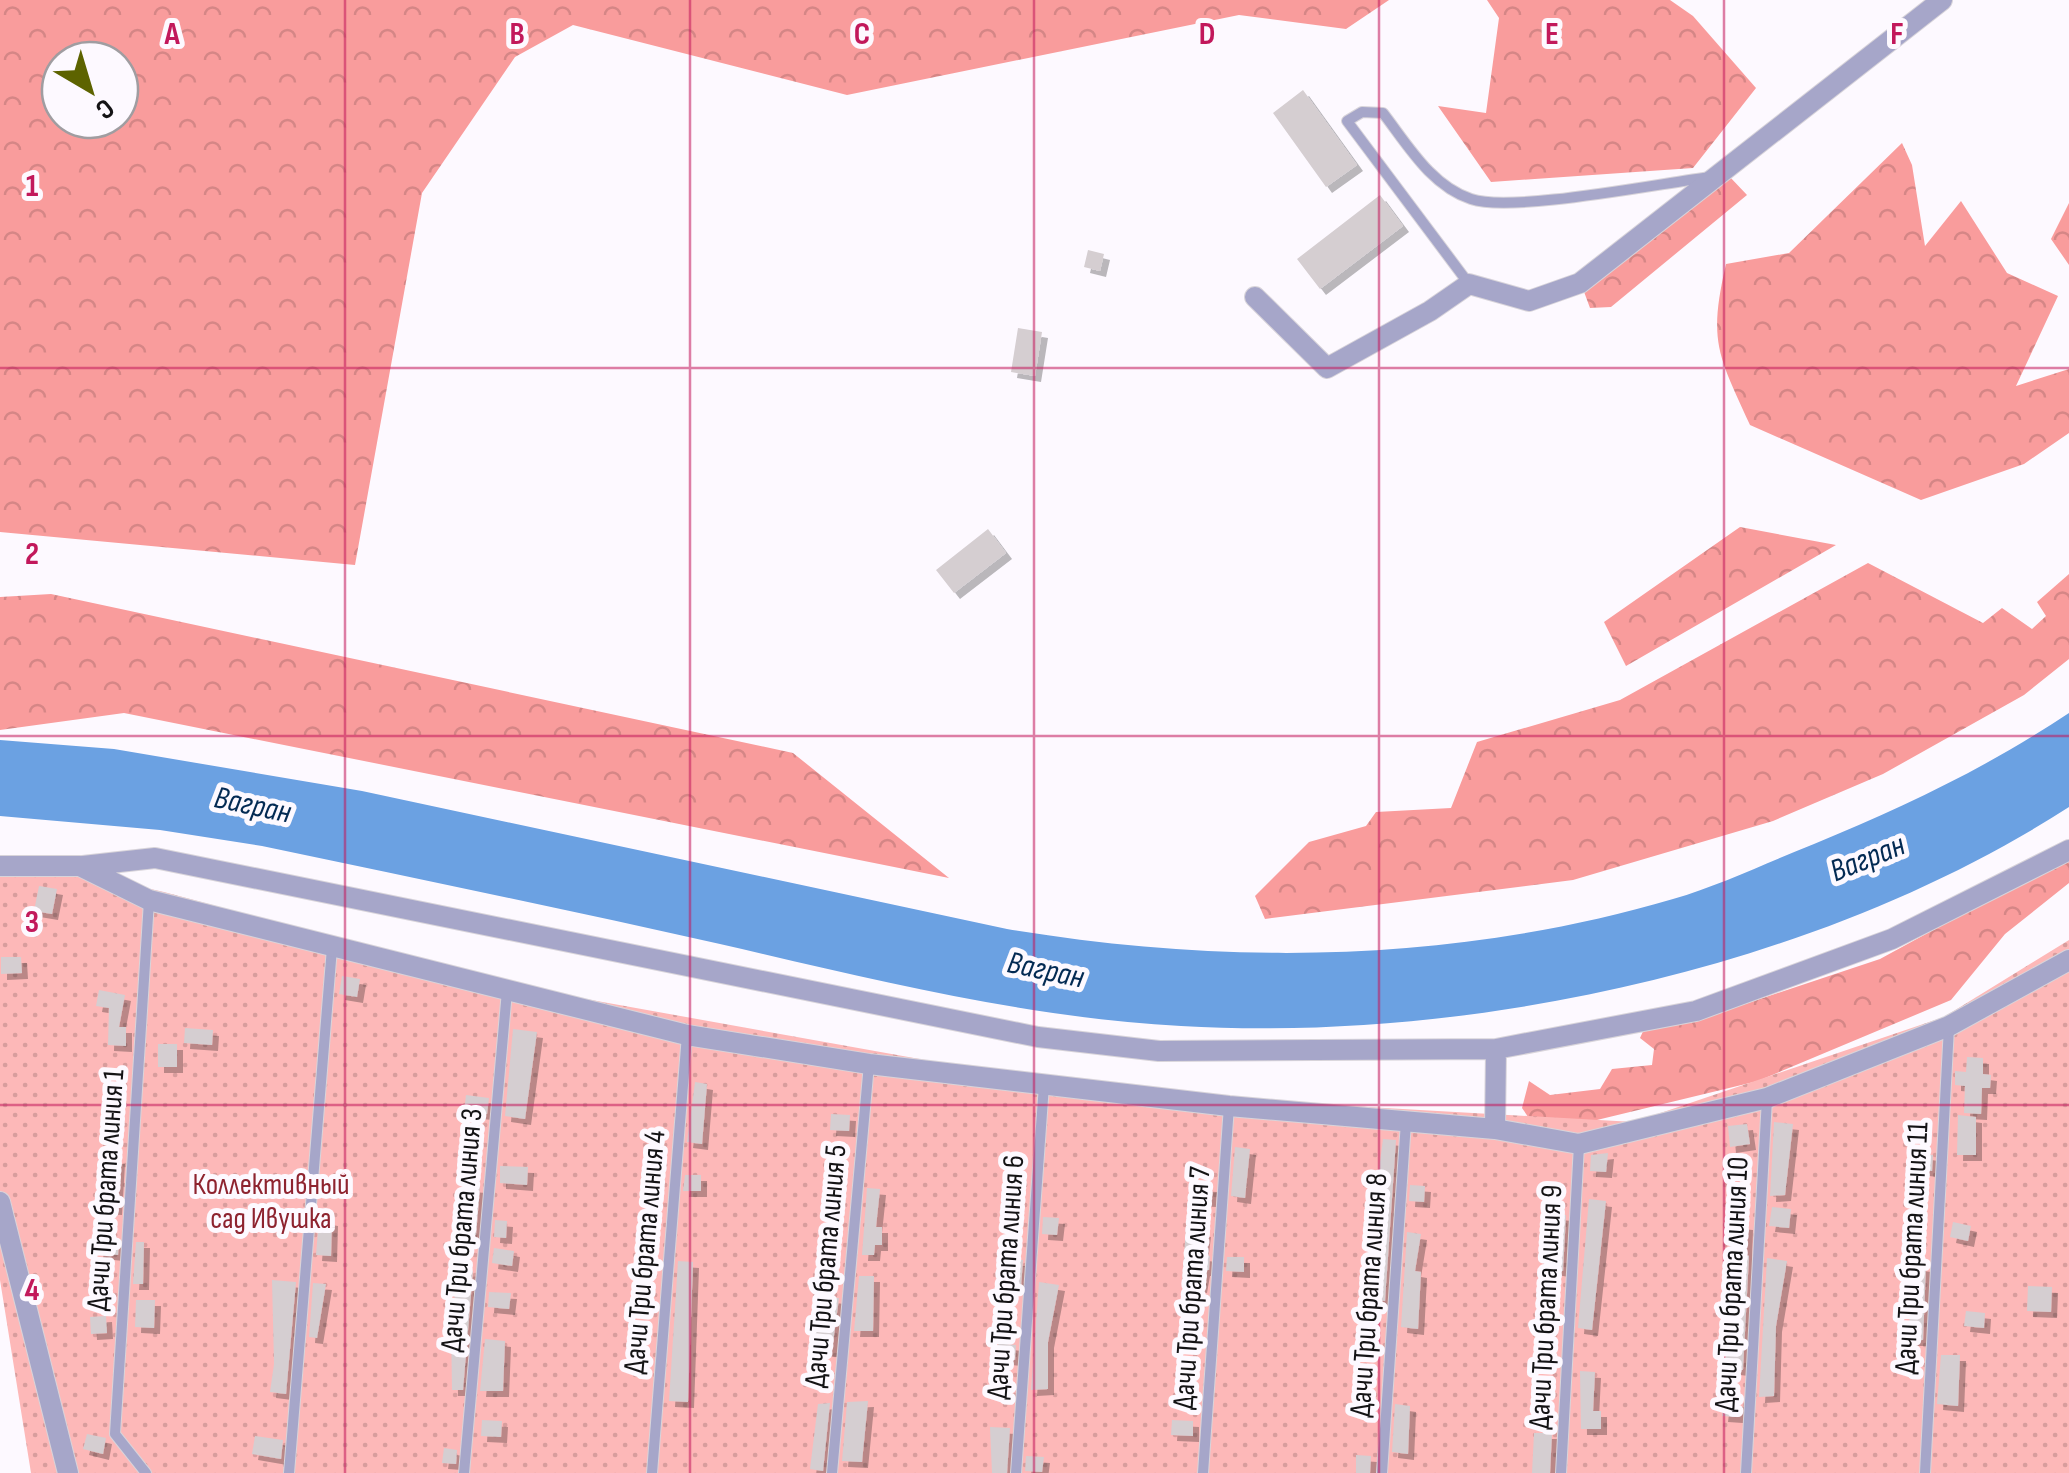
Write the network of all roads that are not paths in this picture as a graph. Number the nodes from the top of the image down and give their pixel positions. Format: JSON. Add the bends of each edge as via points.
{"nodes":[{"id":1,"x":1942,"y":0,"type":"edge"},
{"id":2,"x":1713,"y":176,"type":"junction"},
{"id":3,"x":1469,"y":284,"type":"junction"},
{"id":4,"x":1255,"y":297,"type":"dead end"},
{"id":5,"x":2069,"y":850,"type":"edge"},
{"id":6,"x":0,"y":866,"type":"edge"},
{"id":7,"x":80,"y":866,"type":"junction"},
{"id":8,"x":149,"y":900,"type":"junction"},
{"id":9,"x":332,"y":948,"type":"junction"},
{"id":10,"x":2069,"y":960,"type":"edge"},
{"id":11,"x":506,"y":991,"type":"junction"},
{"id":12,"x":1949,"y":1026,"type":"junction"},
{"id":13,"x":687,"y":1035,"type":"junction"},
{"id":14,"x":1496,"y":1049,"type":"junction"},
{"id":15,"x":869,"y":1064,"type":"junction"},
{"id":16,"x":1044,"y":1085,"type":"junction"},
{"id":17,"x":1767,"y":1098,"type":"junction"},
{"id":18,"x":1228,"y":1106,"type":"junction"},
{"id":19,"x":1406,"y":1121,"type":"junction"},
{"id":20,"x":1495,"y":1129,"type":"junction"},
{"id":21,"x":1579,"y":1144,"type":"junction"},
{"id":22,"x":0,"y":1202,"type":"edge"},
{"id":23,"x":68,"y":1473,"type":"edge"},
{"id":24,"x":146,"y":1473,"type":"edge"},
{"id":25,"x":288,"y":1473,"type":"edge"},
{"id":26,"x":464,"y":1473,"type":"edge"},
{"id":27,"x":652,"y":1473,"type":"edge"},
{"id":28,"x":832,"y":1473,"type":"edge"},
{"id":29,"x":1016,"y":1473,"type":"edge"},
{"id":30,"x":1203,"y":1473,"type":"edge"},
{"id":31,"x":1382,"y":1473,"type":"edge"},
{"id":32,"x":1561,"y":1473,"type":"edge"},
{"id":33,"x":1746,"y":1473,"type":"edge"},
{"id":34,"x":1925,"y":1473,"type":"edge"}],
"edges":[{"from":1,"to":2,"type":"street"},
{"from":2,"to":3,"type":"street","via":[[1580,283],[1528,301]]},
{"from":2,"to":3,"type":"lane","via":[[1528,201],[1471,199],[1430,173],[1383,113],[1362,112],[1346,121]]},
{"from":3,"to":4,"type":"street","via":[[1326,368]]},
{"from":5,"to":14,"type":"street","via":[[1892,940],[1696,1010]]},
{"from":6,"to":7,"type":"street"},
{"from":7,"to":8,"type":"street"},
{"from":7,"to":14,"type":"street","via":[[155,858],[1038,1037],[1160,1051]]},
{"from":8,"to":9,"type":"street"},
{"from":8,"to":24,"type":"lane","name":"Дачи Три брата линия 1","via":[[115,1434]]},
{"from":9,"to":11,"type":"street"},
{"from":9,"to":25,"type":"lane"},
{"from":10,"to":12,"type":"street"},
{"from":11,"to":13,"type":"street"},
{"from":11,"to":26,"type":"lane","name":"Дачи Три брата линия 3"},
{"from":12,"to":17,"type":"street"},
{"from":12,"to":34,"type":"lane","name":"Дачи Три брата линия 11"},
{"from":13,"to":15,"type":"street"},
{"from":13,"to":27,"type":"lane","name":"Дачи Три брата линия 4"},
{"from":14,"to":20,"type":"street"},
{"from":15,"to":16,"type":"street"},
{"from":15,"to":28,"type":"lane","name":"Дачи Три брата линия 5"},
{"from":16,"to":18,"type":"street"},
{"from":16,"to":29,"type":"lane","name":"Дачи Три брата линия 6"},
{"from":17,"to":21,"type":"street"},
{"from":17,"to":33,"type":"lane","name":"Дачи Три брата линия 10"},
{"from":18,"to":19,"type":"street"},
{"from":18,"to":30,"type":"lane","name":"Дачи Три брата линия 7"},
{"from":19,"to":20,"type":"street"},
{"from":19,"to":31,"type":"lane","name":"Дачи Три брата линия 8"},
{"from":20,"to":21,"type":"street"},
{"from":21,"to":32,"type":"lane","name":"Дачи Три брата линия 9"},
{"from":22,"to":23,"type":"street"}]}
